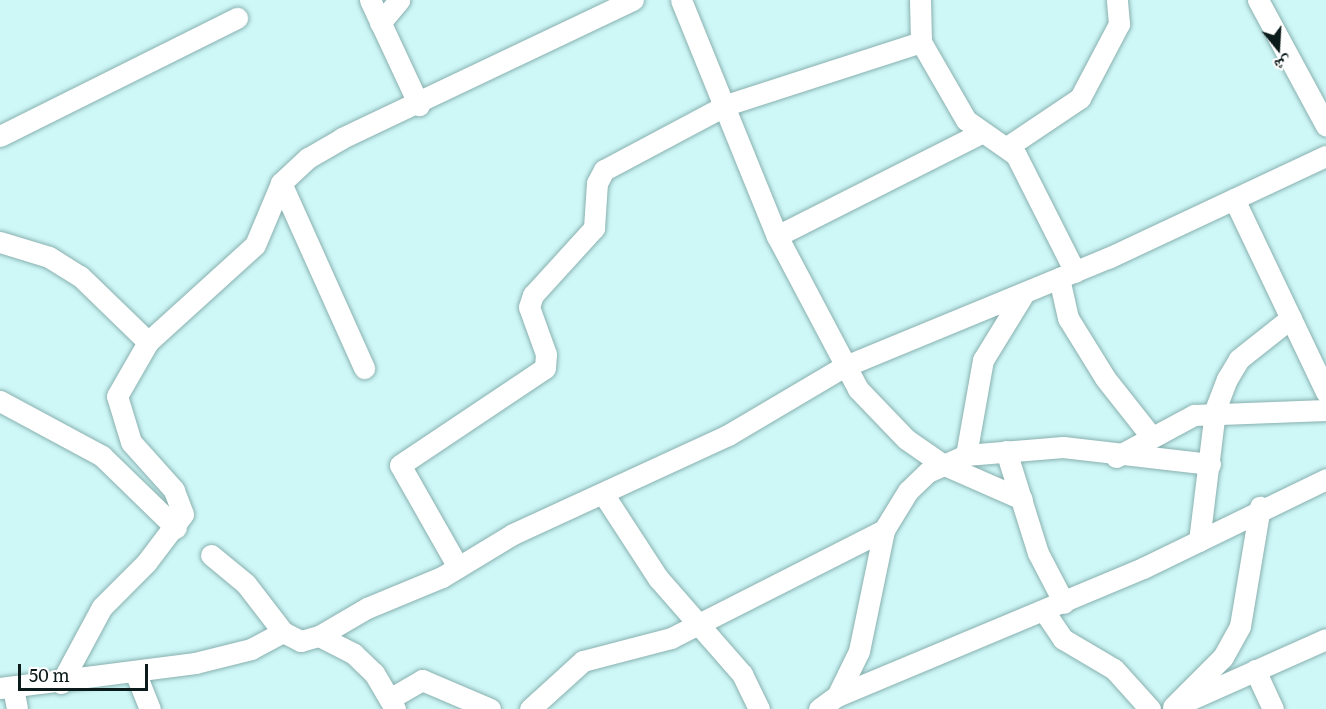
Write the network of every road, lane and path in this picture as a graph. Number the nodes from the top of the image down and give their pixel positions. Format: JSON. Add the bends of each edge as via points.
{"nodes":[{"id":1,"x":370,"y":0,"type":"edge"},
{"id":2,"x":399,"y":0,"type":"edge"},
{"id":3,"x":633,"y":0,"type":"edge"},
{"id":4,"x":681,"y":0,"type":"edge"},
{"id":5,"x":920,"y":0,"type":"edge"},
{"id":6,"x":1117,"y":0,"type":"edge"},
{"id":7,"x":1258,"y":0,"type":"edge"},
{"id":8,"x":237,"y":18,"type":"dead end"},
{"id":9,"x":380,"y":23,"type":"junction"},
{"id":10,"x":921,"y":42,"type":"junction"},
{"id":11,"x":419,"y":105,"type":"junction"},
{"id":12,"x":726,"y":105,"type":"junction"},
{"id":13,"x":1326,"y":126,"type":"edge"},
{"id":14,"x":979,"y":134,"type":"junction"},
{"id":15,"x":0,"y":136,"type":"edge"},
{"id":16,"x":1007,"y":147,"type":"junction"},
{"id":17,"x":1326,"y":156,"type":"edge"},
{"id":18,"x":281,"y":183,"type":"junction"},
{"id":19,"x":1234,"y":199,"type":"junction"},
{"id":20,"x":777,"y":236,"type":"junction"},
{"id":21,"x":0,"y":242,"type":"edge"},
{"id":22,"x":1067,"y":275,"type":"junction"},
{"id":23,"x":1024,"y":293,"type":"junction"},
{"id":24,"x":1291,"y":318,"type":"junction"},
{"id":25,"x":148,"y":342,"type":"junction"},
{"id":26,"x":843,"y":367,"type":"junction"},
{"id":27,"x":364,"y":368,"type":"dead end"},
{"id":28,"x":1326,"y":392,"type":"edge"},
{"id":29,"x":0,"y":401,"type":"edge"},
{"id":30,"x":1215,"y":410,"type":"junction"},
{"id":31,"x":1326,"y":410,"type":"edge"},
{"id":32,"x":1150,"y":435,"type":"junction"},
{"id":33,"x":1006,"y":451,"type":"junction"},
{"id":34,"x":966,"y":455,"type":"junction"},
{"id":35,"x":1116,"y":457,"type":"junction"},
{"id":36,"x":942,"y":464,"type":"junction"},
{"id":37,"x":1210,"y":464,"type":"junction"},
{"id":38,"x":1326,"y":479,"type":"edge"},
{"id":39,"x":604,"y":495,"type":"junction"},
{"id":40,"x":1022,"y":499,"type":"junction"},
{"id":41,"x":1260,"y":507,"type":"junction"},
{"id":42,"x":176,"y":528,"type":"junction"},
{"id":43,"x":884,"y":530,"type":"junction"},
{"id":44,"x":1199,"y":541,"type":"junction"},
{"id":45,"x":211,"y":555,"type":"dead end"},
{"id":46,"x":458,"y":567,"type":"junction"},
{"id":47,"x":1064,"y":603,"type":"junction"},
{"id":48,"x":1044,"y":611,"type":"junction"},
{"id":49,"x":697,"y":623,"type":"junction"},
{"id":50,"x":283,"y":632,"type":"junction"},
{"id":51,"x":319,"y":636,"type":"junction"},
{"id":52,"x":1326,"y":639,"type":"edge"},
{"id":53,"x":1255,"y":670,"type":"junction"},
{"id":54,"x":135,"y":672,"type":"junction"},
{"id":55,"x":61,"y":682,"type":"junction"},
{"id":56,"x":10,"y":695,"type":"edge"},
{"id":57,"x":837,"y":696,"type":"junction"},
{"id":58,"x":393,"y":704,"type":"edge"},
{"id":59,"x":1171,"y":708,"type":"edge"},
{"id":60,"x":150,"y":709,"type":"edge"},
{"id":61,"x":490,"y":709,"type":"edge"},
{"id":62,"x":530,"y":709,"type":"edge"},
{"id":63,"x":759,"y":709,"type":"edge"},
{"id":64,"x":819,"y":709,"type":"edge"},
{"id":65,"x":1150,"y":709,"type":"edge"},
{"id":66,"x":1273,"y":709,"type":"edge"}],
"edges":[{"from":1,"to":9,"type":"street"},
{"from":2,"to":9,"type":"street"},
{"from":3,"to":11,"type":"street"},
{"from":4,"to":12,"type":"street"},
{"from":5,"to":10,"type":"street"},
{"from":6,"to":16,"type":"street","via":[[1119,24],[1080,99]]},
{"from":7,"to":13,"type":"street"},
{"from":8,"to":15,"type":"street"},
{"from":9,"to":11,"type":"street"},
{"from":10,"to":12,"type":"street"},
{"from":10,"to":14,"type":"street"},
{"from":11,"to":18,"type":"street","via":[[342,138],[308,158]]},
{"from":12,"to":20,"type":"street"},
{"from":12,"to":46,"type":"street","via":[[604,170],[597,183],[594,228],[533,295],[529,307],[546,354],[545,368],[400,465]]},
{"from":14,"to":16,"type":"street"},
{"from":14,"to":20,"type":"street"},
{"from":16,"to":22,"type":"street","via":[[1034,182]]},
{"from":17,"to":19,"type":"street"},
{"from":18,"to":25,"type":"street","via":[[255,245]]},
{"from":18,"to":27,"type":"street"},
{"from":19,"to":22,"type":"street"},
{"from":19,"to":24,"type":"street"},
{"from":20,"to":26,"type":"street"},
{"from":21,"to":25,"type":"street","via":[[49,256],[80,276]]},
{"from":22,"to":23,"type":"street"},
{"from":22,"to":32,"type":"street","via":[[1068,318],[1105,378]]},
{"from":23,"to":26,"type":"street"},
{"from":23,"to":34,"type":"street","via":[[982,360]]},
{"from":24,"to":28,"type":"street"},
{"from":24,"to":30,"type":"street","via":[[1239,359]]},
{"from":25,"to":42,"type":"street","via":[[117,396],[120,419],[130,442],[182,503]]},
{"from":26,"to":36,"type":"street","via":[[876,412]]},
{"from":26,"to":39,"type":"street","via":[[728,435]]},
{"from":29,"to":42,"type":"street","via":[[102,456]]},
{"from":30,"to":31,"type":"street","via":[[1262,415]]},
{"from":30,"to":32,"type":"street"},
{"from":30,"to":37,"type":"street"},
{"from":32,"to":35,"type":"street"},
{"from":33,"to":34,"type":"street"},
{"from":33,"to":35,"type":"street","via":[[1063,447]]},
{"from":33,"to":40,"type":"street"},
{"from":34,"to":36,"type":"street"},
{"from":35,"to":37,"type":"street"},
{"from":36,"to":40,"type":"street"},
{"from":36,"to":43,"type":"street","via":[[908,491]]},
{"from":37,"to":44,"type":"street"},
{"from":38,"to":41,"type":"street"},
{"from":39,"to":46,"type":"street","via":[[513,534]]},
{"from":39,"to":49,"type":"street","via":[[658,578]]},
{"from":40,"to":47,"type":"street","via":[[1043,567]]},
{"from":41,"to":44,"type":"street"},
{"from":41,"to":59,"type":"street","via":[[1240,626],[1223,657]]},
{"from":42,"to":55,"type":"street","via":[[102,607]]},
{"from":43,"to":49,"type":"street"},
{"from":43,"to":57,"type":"street","via":[[873,605]]},
{"from":44,"to":47,"type":"street"},
{"from":45,"to":50,"type":"street","via":[[246,584]]},
{"from":46,"to":51,"type":"street"},
{"from":47,"to":48,"type":"street"},
{"from":48,"to":57,"type":"street"},
{"from":48,"to":65,"type":"street","via":[[1063,639],[1114,669]]},
{"from":49,"to":62,"type":"street","via":[[671,638],[583,661]]},
{"from":49,"to":63,"type":"street","via":[[742,674]]},
{"from":50,"to":51,"type":"street","via":[[301,641]]},
{"from":50,"to":54,"type":"street","via":[[251,650]]},
{"from":51,"to":58,"type":"street","via":[[354,654]]},
{"from":52,"to":53,"type":"street"},
{"from":53,"to":59,"type":"street"},
{"from":53,"to":66,"type":"street"},
{"from":54,"to":55,"type":"street"},
{"from":54,"to":60,"type":"street"},
{"from":55,"to":56,"type":"street"},
{"from":57,"to":64,"type":"street"},
{"from":58,"to":61,"type":"street","via":[[422,680]]}]}
